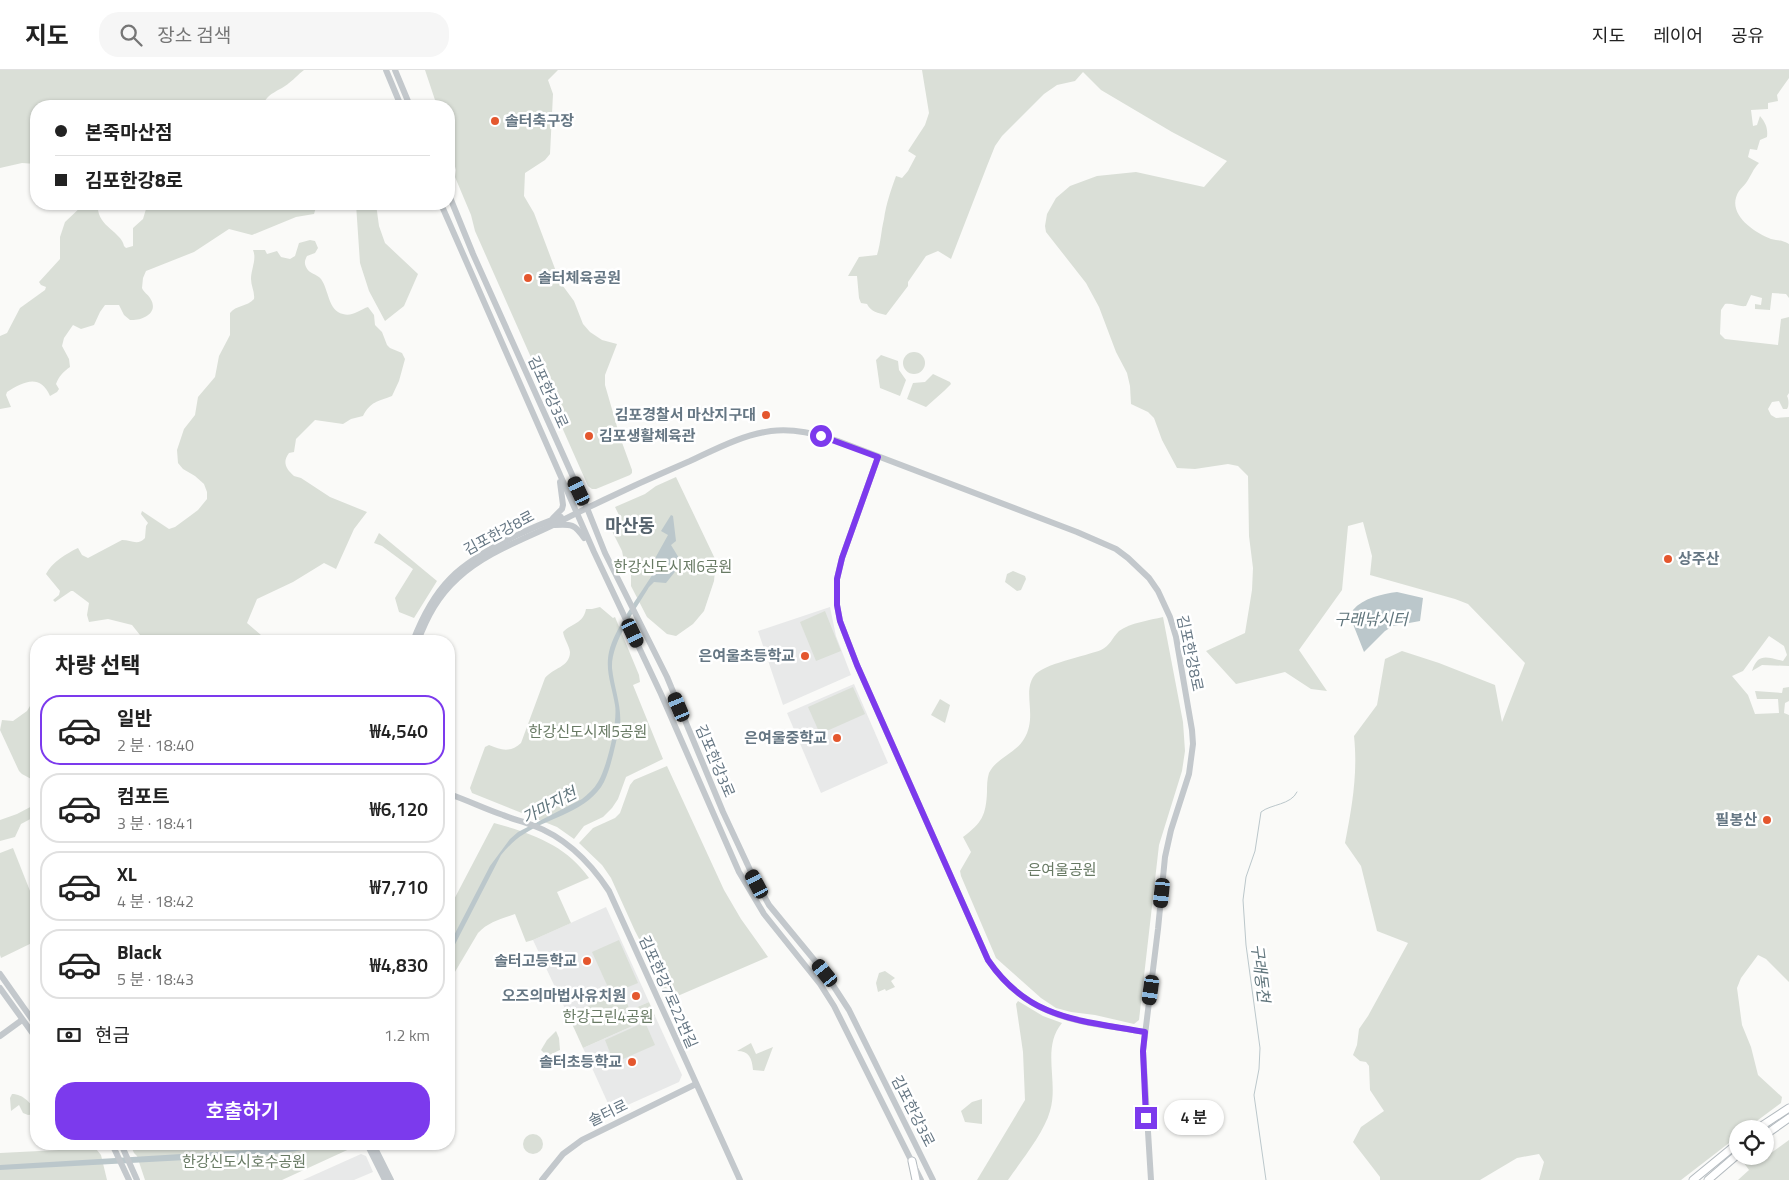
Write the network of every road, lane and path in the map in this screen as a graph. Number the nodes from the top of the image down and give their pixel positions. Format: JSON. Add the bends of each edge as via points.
{"nodes":[{"id":1,"x":386,"y":70,"type":"edge"},
{"id":2,"x":395,"y":70,"type":"edge"},
{"id":3,"x":398,"y":100,"type":"edge"},
{"id":4,"x":408,"y":100,"type":"edge"},
{"id":5,"x":455,"y":209,"type":"edge"},
{"id":6,"x":444,"y":210,"type":"edge"},
{"id":7,"x":878,"y":457,"type":"junction"},
{"id":8,"x":556,"y":464,"type":"junction"},
{"id":9,"x":587,"y":508,"type":"junction"},
{"id":10,"x":577,"y":512,"type":"junction"},
{"id":11,"x":551,"y":522,"type":"junction"},
{"id":12,"x":594,"y":552,"type":"junction"},
{"id":13,"x":416,"y":635,"type":"edge"},
{"id":14,"x":420,"y":635,"type":"edge"},
{"id":15,"x":455,"y":796,"type":"edge"},
{"id":16,"x":0,"y":974,"type":"edge"},
{"id":17,"x":0,"y":988,"type":"edge"},
{"id":18,"x":30,"y":1016,"type":"edge"},
{"id":19,"x":22,"y":1020,"type":"junction"},
{"id":20,"x":30,"y":1030,"type":"edge"},
{"id":21,"x":1145,"y":1032,"type":"junction"},
{"id":22,"x":0,"y":1036,"type":"edge"},
{"id":23,"x":696,"y":1084,"type":"junction"},
{"id":24,"x":1789,"y":1108,"type":"edge"},
{"id":25,"x":1789,"y":1118,"type":"edge"},
{"id":26,"x":1771,"y":1120,"type":"edge"},
{"id":27,"x":1774,"y":1129,"type":"edge"},
{"id":28,"x":115,"y":1150,"type":"edge"},
{"id":29,"x":123,"y":1150,"type":"edge"},
{"id":30,"x":370,"y":1150,"type":"edge"},
{"id":31,"x":376,"y":1150,"type":"edge"},
{"id":32,"x":1729,"y":1151,"type":"edge"},
{"id":33,"x":912,"y":1161,"type":"junction"},
{"id":34,"x":1729,"y":1162,"type":"edge"},
{"id":35,"x":136,"y":1177,"type":"edge"},
{"id":36,"x":128,"y":1178,"type":"edge"},
{"id":37,"x":385,"y":1180,"type":"edge"},
{"id":38,"x":391,"y":1180,"type":"edge"},
{"id":39,"x":542,"y":1180,"type":"edge"},
{"id":40,"x":740,"y":1180,"type":"edge"},
{"id":41,"x":916,"y":1180,"type":"edge"},
{"id":42,"x":921,"y":1180,"type":"edge"},
{"id":43,"x":933,"y":1180,"type":"edge"},
{"id":44,"x":1151,"y":1180,"type":"edge"},
{"id":45,"x":1694,"y":1180,"type":"edge"},
{"id":46,"x":1708,"y":1180,"type":"edge"}],
"edges":[{"from":1,"to":3,"type":"street"},
{"from":2,"to":4,"type":"street"},
{"from":5,"to":9,"type":"street","name":"김포한강3로"},
{"from":6,"to":8,"type":"street","name":"김포한강3로"},
{"from":7,"to":9,"type":"street","name":"김포한강8로","via":[[821,436],[793,430],[758,433]]},
{"from":7,"to":21,"type":"street","via":[[839,570],[836,590],[840,621],[988,960],[1012,989],[1042,1009],[1065,1018]]},
{"from":7,"to":21,"type":"street","name":"김포한강8로","via":[[1116,549],[1149,578],[1165,604],[1176,637],[1193,744],[1189,774],[1167,844]]},
{"from":8,"to":10,"type":"street","name":"김포한강3로"},
{"from":8,"to":11,"type":"street","via":[[563,505]]},
{"from":9,"to":10,"type":"street","name":"김포한강8로"},
{"from":9,"to":43,"type":"street","name":"김포한강3로","via":[[605,553],[667,677],[751,872],[769,905],[825,973],[845,1004]]},
{"from":10,"to":11,"type":"street","name":"김포한강8로"},
{"from":10,"to":12,"type":"street","name":"김포한강3로"},
{"from":11,"to":12,"type":"street","via":[[576,527]]},
{"from":11,"to":13,"type":"street","name":"김포한강8로","via":[[488,550],[461,568],[430,603]]},
{"from":11,"to":14,"type":"street","name":"김포한강8로","via":[[478,562],[457,579],[430,611]]},
{"from":12,"to":33,"type":"street","name":"김포한강3로","via":[[750,893],[820,984]]},
{"from":15,"to":23,"type":"street","name":"김포한강7로22번길","via":[[549,832],[569,845],[593,868],[609,892]]},
{"from":16,"to":18,"type":"street"},
{"from":17,"to":19,"type":"street"},
{"from":19,"to":20,"type":"street"},
{"from":19,"to":22,"type":"street"},
{"from":21,"to":44,"type":"street","name":"김포한강8로","via":[[1143,1051]]},
{"from":23,"to":39,"type":"street","name":"솔터로","via":[[582,1140],[563,1154]]},
{"from":23,"to":40,"type":"street","name":"김포한강7로22번길"},
{"from":24,"to":26,"type":"main road"},
{"from":25,"to":27,"type":"main road"},
{"from":28,"to":36,"type":"street"},
{"from":29,"to":35,"type":"street"},
{"from":30,"to":37,"type":"street"},
{"from":31,"to":38,"type":"street"},
{"from":32,"to":45,"type":"main road"},
{"from":33,"to":41,"type":"main road"},
{"from":33,"to":42,"type":"street","name":"김포한강3로"},
{"from":34,"to":46,"type":"main road"}]}
